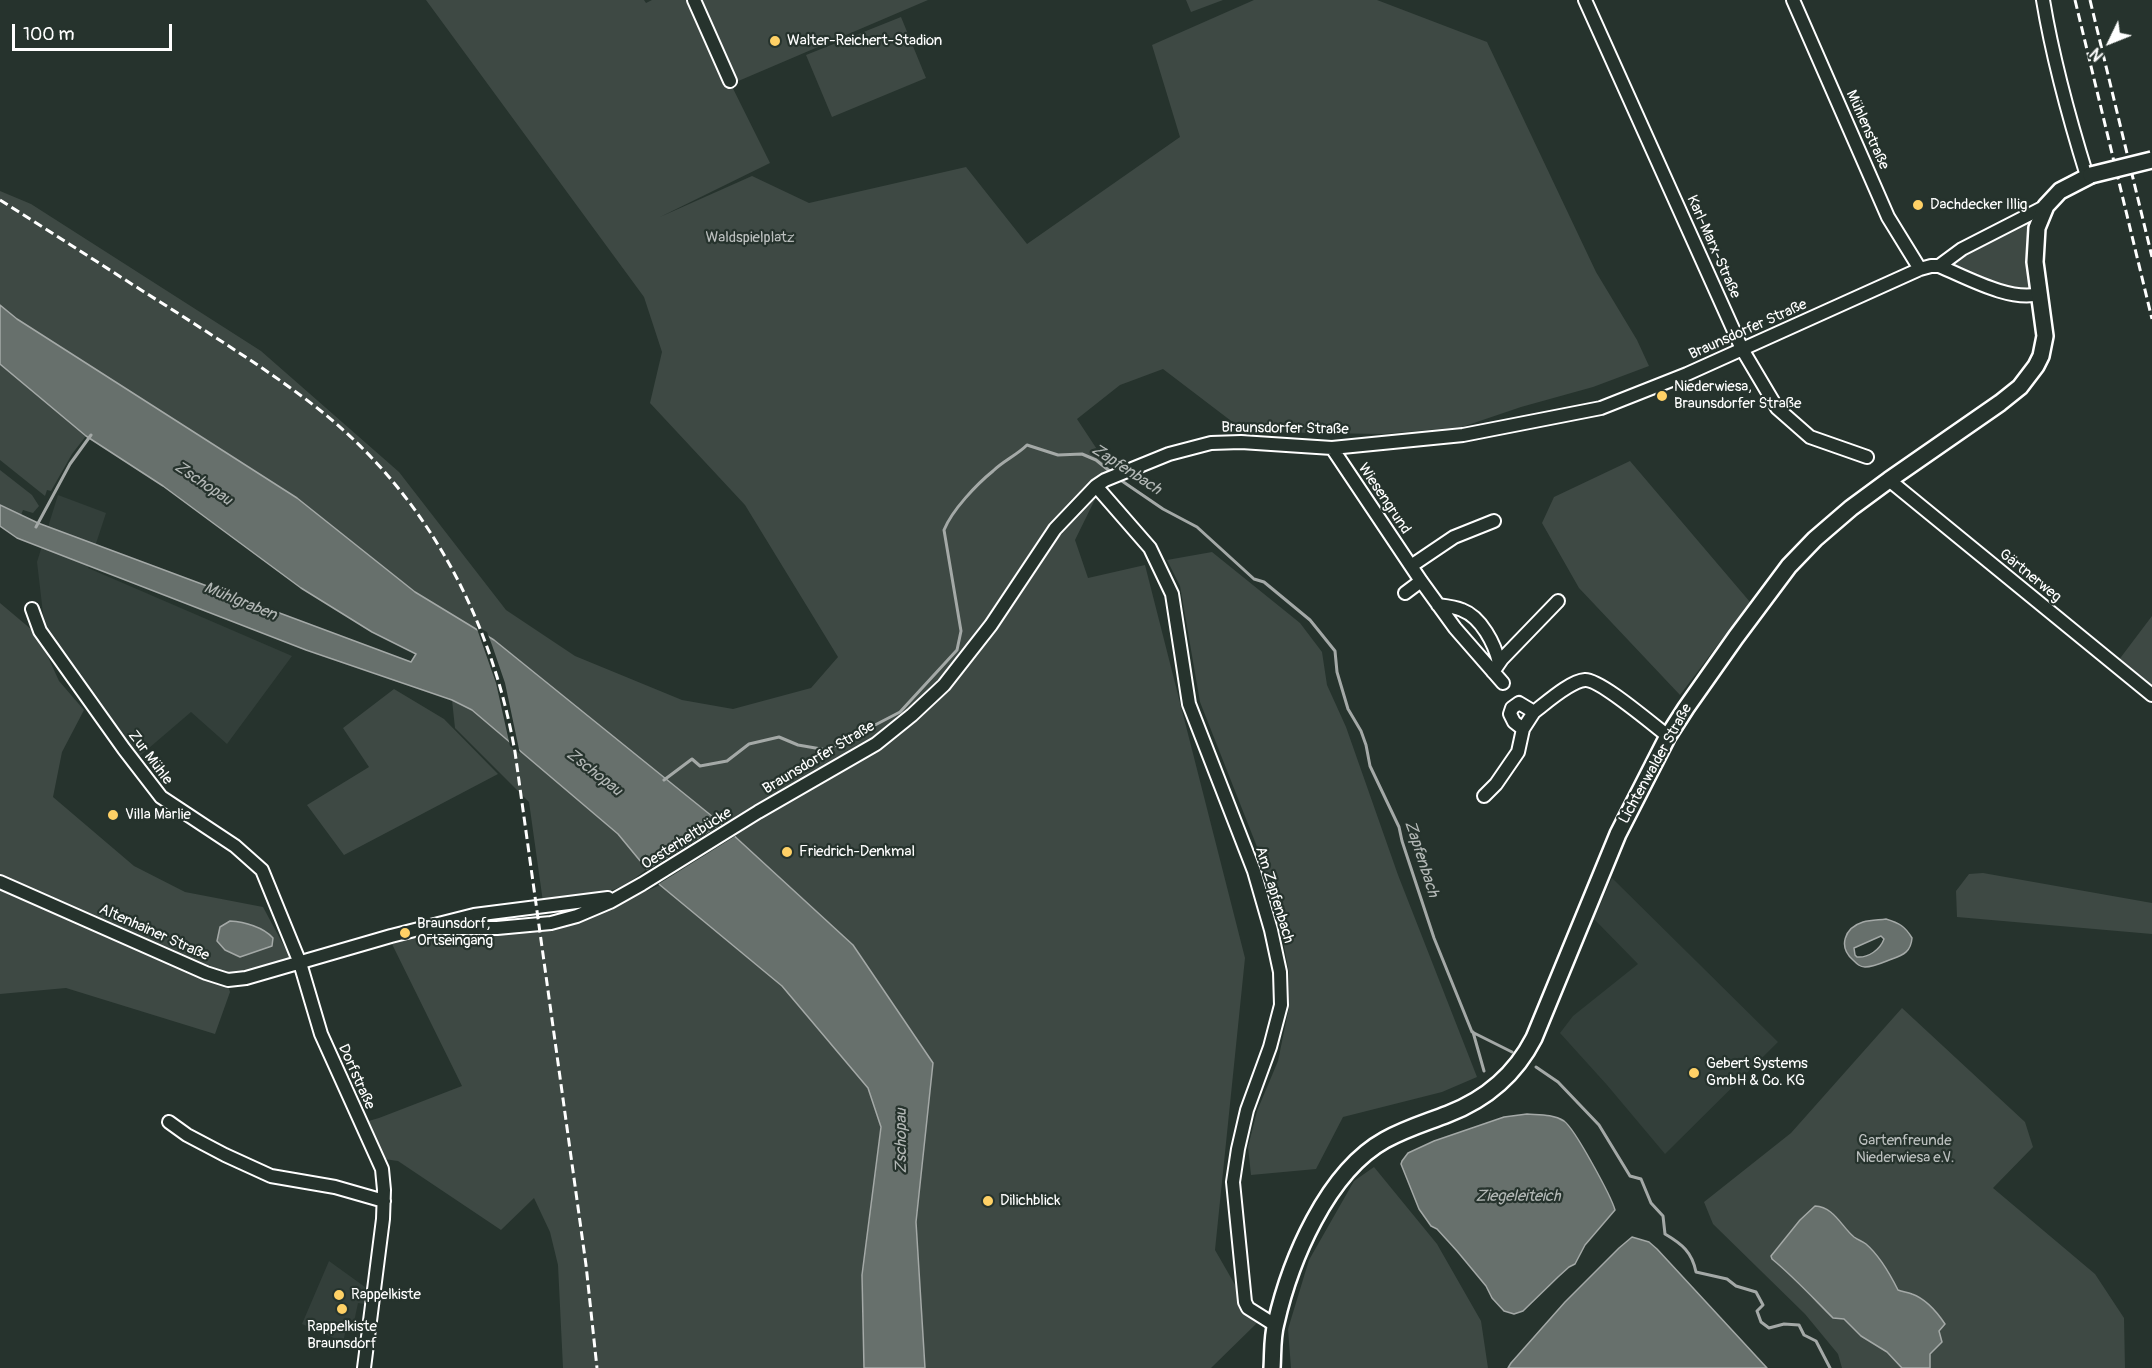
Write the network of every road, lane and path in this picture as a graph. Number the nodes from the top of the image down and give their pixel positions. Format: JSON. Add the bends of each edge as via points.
{"nodes":[{"id":1,"x":694,"y":0,"type":"edge"},
{"id":2,"x":1585,"y":0,"type":"edge"},
{"id":3,"x":1793,"y":0,"type":"edge"},
{"id":4,"x":2043,"y":0,"type":"edge"},
{"id":5,"x":730,"y":81,"type":"dead end"},
{"id":6,"x":2152,"y":160,"type":"edge"},
{"id":7,"x":2089,"y":176,"type":"junction"},
{"id":8,"x":2046,"y":206,"type":"junction"},
{"id":9,"x":1939,"y":266,"type":"junction"},
{"id":10,"x":1920,"y":269,"type":"junction"},
{"id":11,"x":2039,"y":294,"type":"junction"},
{"id":12,"x":1742,"y":349,"type":"junction"},
{"id":13,"x":1332,"y":448,"type":"junction"},
{"id":14,"x":1867,"y":457,"type":"dead end"},
{"id":15,"x":1889,"y":480,"type":"junction"},
{"id":16,"x":1101,"y":483,"type":"junction"},
{"id":17,"x":1494,"y":521,"type":"dead end"},
{"id":18,"x":1411,"y":566,"type":"junction"},
{"id":19,"x":1421,"y":581,"type":"junction"},
{"id":20,"x":1406,"y":593,"type":"dead end"},
{"id":21,"x":1558,"y":601,"type":"dead end"},
{"id":22,"x":1438,"y":605,"type":"junction"},
{"id":23,"x":32,"y":609,"type":"dead end"},
{"id":24,"x":1496,"y":668,"type":"junction"},
{"id":25,"x":1503,"y":683,"type":"dead end"},
{"id":26,"x":2152,"y":695,"type":"edge"},
{"id":27,"x":1534,"y":712,"type":"junction"},
{"id":28,"x":1523,"y":729,"type":"junction"},
{"id":29,"x":1668,"y":736,"type":"junction"},
{"id":30,"x":1484,"y":796,"type":"dead end"},
{"id":31,"x":747,"y":818,"type":"joint"},
{"id":32,"x":0,"y":882,"type":"edge"},
{"id":33,"x":300,"y":963,"type":"junction"},
{"id":34,"x":169,"y":1122,"type":"dead end"},
{"id":35,"x":384,"y":1201,"type":"junction"},
{"id":36,"x":1275,"y":1325,"type":"junction"},
{"id":37,"x":364,"y":1368,"type":"edge"},
{"id":38,"x":1272,"y":1368,"type":"edge"}],
"edges":[{"from":1,"to":5,"type":"street"},
{"from":2,"to":12,"type":"street","name":"Karl-Marx-Straße"},
{"from":3,"to":10,"type":"street","name":"Mühlenstraße","via":[[1888,217]]},
{"from":4,"to":7,"type":"street","via":[[2069,118]]},
{"from":6,"to":7,"type":"main road","name":"Lichtenwalder Straße","bridge":true},
{"from":7,"to":8,"type":"main road","name":"Lichtenwalder Straße","via":[[2061,191]]},
{"from":8,"to":9,"type":"street","name":"Braunsdorfer Straße","via":[[1962,249]]},
{"from":8,"to":11,"type":"main road","name":"Lichtenwalder Straße","via":[[2035,243]]},
{"from":9,"to":10,"type":"street","name":"Braunsdorfer Straße"},
{"from":9,"to":11,"type":"street","via":[[2012,295]]},
{"from":10,"to":12,"type":"street","name":"Braunsdorfer Straße"},
{"from":11,"to":15,"type":"main road","name":"Lichtenwalder Straße","via":[[2044,346],[2028,379]]},
{"from":12,"to":13,"type":"street","name":"Braunsdorfer Straße","via":[[1601,408],[1463,435]]},
{"from":12,"to":14,"type":"street","name":"Karl-Marx-Straße","via":[[1777,408],[1791,422],[1810,437]]},
{"from":13,"to":16,"type":"street","name":"Braunsdorfer Straße","via":[[1241,441],[1211,443],[1169,454]]},
{"from":13,"to":18,"type":"street","name":"Wiesengrund"},
{"from":15,"to":26,"type":"street","name":"Gärtnerweg"},
{"from":15,"to":29,"type":"main road","name":"Lichtenwalder Straße","via":[[1815,538],[1789,566]]},
{"from":16,"to":31,"type":"street","name":"Braunsdorfer Straße","via":[[1055,529],[944,685],[876,744]]},
{"from":16,"to":36,"type":"street","name":"Am Zapfenbach","via":[[1150,548],[1172,594],[1189,704],[1254,871],[1280,972],[1281,1005],[1247,1110],[1233,1182],[1245,1302]]},
{"from":17,"to":18,"type":"street","via":[[1454,537]]},
{"from":18,"to":19,"type":"street","name":"Wiesengrund"},
{"from":19,"to":20,"type":"street"},
{"from":19,"to":22,"type":"street","name":"Wiesengrund"},
{"from":21,"to":24,"type":"street"},
{"from":22,"to":24,"type":"street","name":"Wiesengrund","via":[[1455,628]]},
{"from":22,"to":24,"type":"street","name":"Wiesengrund","via":[[1471,615],[1489,638]]},
{"from":23,"to":33,"type":"street","name":"Zur Mühle","via":[[46,641],[161,797],[235,846],[262,870]]},
{"from":24,"to":25,"type":"street","name":"Wiesengrund"},
{"from":27,"to":28,"type":"street"},
{"from":27,"to":28,"type":"street","via":[[1519,703],[1512,708],[1514,722]]},
{"from":27,"to":29,"type":"street","via":[[1572,684],[1585,680],[1602,686]]},
{"from":28,"to":30,"type":"street","via":[[1518,752]]},
{"from":29,"to":36,"type":"main road","name":"Lichtenwalder Straße","via":[[1618,834],[1534,1038],[1519,1063],[1493,1091],[1382,1141],[1346,1173],[1305,1239]]},
{"from":31,"to":33,"type":"street","name":"Oesterheltbücke","via":[[620,897],[474,915]]},
{"from":32,"to":33,"type":"street","name":"Altenhainer Straße","via":[[219,978],[233,980]]},
{"from":33,"to":35,"type":"street","name":"Dorfstraße","via":[[321,1034],[380,1162]]},
{"from":34,"to":35,"type":"street","via":[[187,1135],[271,1176],[335,1187]]},
{"from":35,"to":37,"type":"street","name":"Dorfstraße"},
{"from":36,"to":38,"type":"main road","name":"Lichtenwalder Straße"}]}
